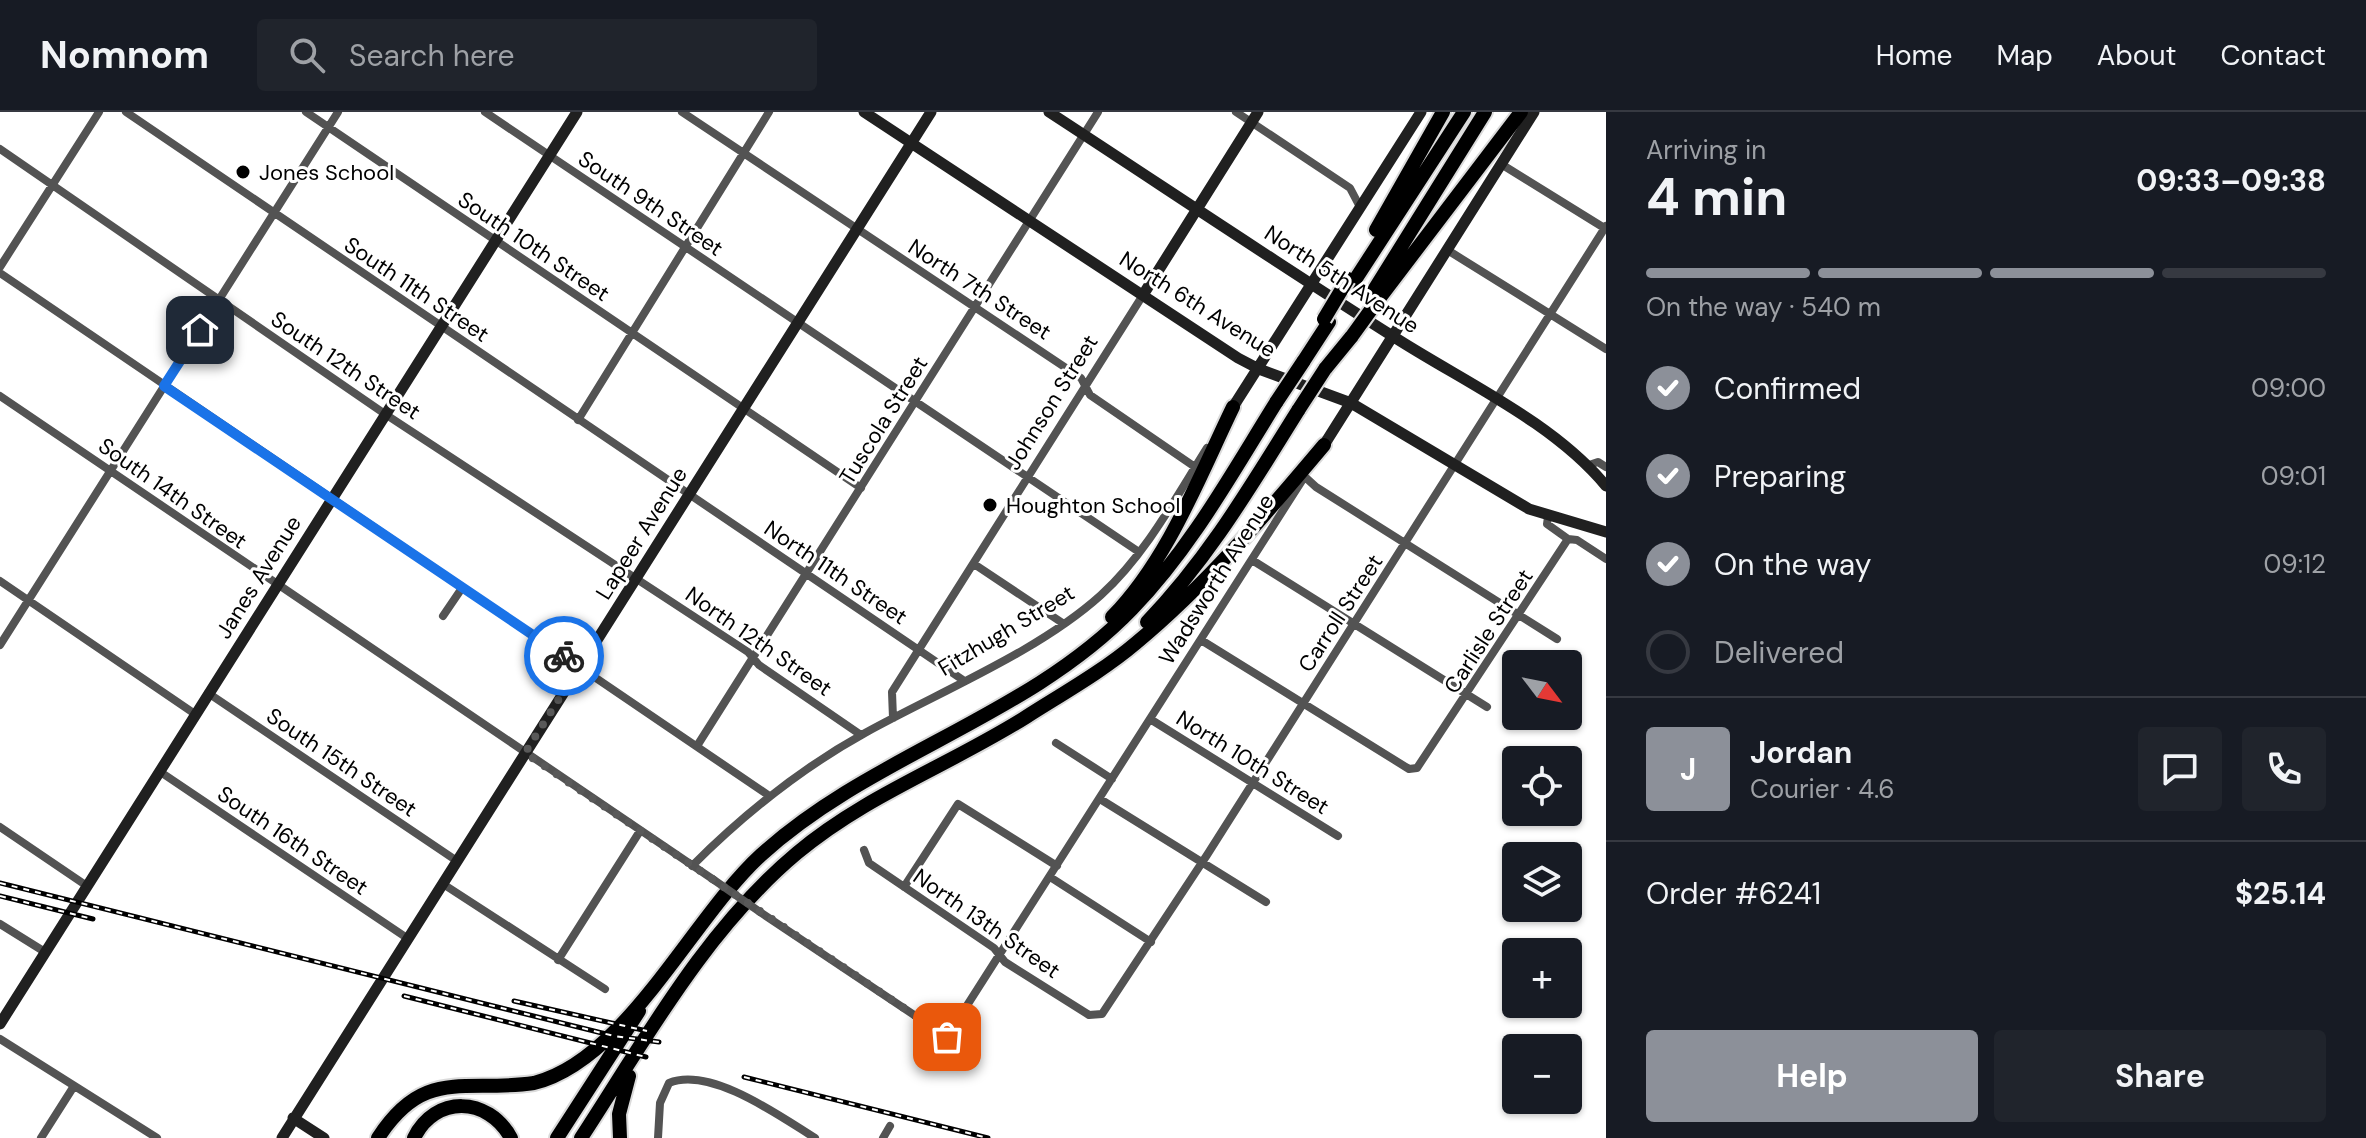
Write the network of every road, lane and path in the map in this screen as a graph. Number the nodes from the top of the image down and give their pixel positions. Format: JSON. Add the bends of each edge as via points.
{"nodes":[{"id":1,"x":99,"y":112,"type":"edge"},
{"id":2,"x":126,"y":112,"type":"edge"},
{"id":3,"x":306,"y":112,"type":"edge"},
{"id":4,"x":338,"y":112,"type":"edge"},
{"id":5,"x":485,"y":112,"type":"edge"},
{"id":6,"x":577,"y":112,"type":"edge"},
{"id":7,"x":682,"y":112,"type":"edge"},
{"id":8,"x":769,"y":112,"type":"edge"},
{"id":9,"x":864,"y":112,"type":"edge"},
{"id":10,"x":931,"y":112,"type":"edge"},
{"id":11,"x":1049,"y":112,"type":"edge"},
{"id":12,"x":1098,"y":112,"type":"edge"},
{"id":13,"x":1236,"y":112,"type":"edge"},
{"id":14,"x":1421,"y":112,"type":"edge"},
{"id":15,"x":1443,"y":112,"type":"edge"},
{"id":16,"x":1464,"y":112,"type":"edge"},
{"id":17,"x":1485,"y":112,"type":"edge"},
{"id":18,"x":1521,"y":112,"type":"edge"},
{"id":19,"x":1534,"y":112,"type":"edge"},
{"id":20,"x":1255,"y":117,"type":"edge"},
{"id":21,"x":328,"y":127,"type":"junction"},
{"id":22,"x":1084,"y":135,"type":"junction"},
{"id":23,"x":912,"y":143,"type":"junction"},
{"id":24,"x":0,"y":149,"type":"edge"},
{"id":25,"x":744,"y":153,"type":"junction"},
{"id":26,"x":549,"y":156,"type":"junction"},
{"id":27,"x":1501,"y":164,"type":"junction"},
{"id":28,"x":53,"y":186,"type":"junction"},
{"id":29,"x":1360,"y":207,"type":"junction"},
{"id":30,"x":1197,"y":209,"type":"junction"},
{"id":31,"x":274,"y":214,"type":"junction"},
{"id":32,"x":1030,"y":221,"type":"junction"},
{"id":33,"x":1606,"y":228,"type":"edge"},
{"id":34,"x":857,"y":230,"type":"junction"},
{"id":35,"x":495,"y":242,"type":"junction"},
{"id":36,"x":686,"y":247,"type":"junction"},
{"id":37,"x":1449,"y":251,"type":"junction"},
{"id":38,"x":0,"y":270,"type":"edge"},
{"id":39,"x":1351,"y":281,"type":"junction"},
{"id":40,"x":1311,"y":284,"type":"junction"},
{"id":41,"x":1143,"y":295,"type":"junction"},
{"id":42,"x":1374,"y":297,"type":"junction"},
{"id":43,"x":219,"y":300,"type":"junction"},
{"id":44,"x":975,"y":307,"type":"junction"},
{"id":45,"x":1551,"y":315,"type":"junction"},
{"id":46,"x":798,"y":323,"type":"junction"},
{"id":47,"x":440,"y":327,"type":"junction"},
{"id":48,"x":631,"y":334,"type":"junction"},
{"id":49,"x":1393,"y":337,"type":"junction"},
{"id":50,"x":1606,"y":349,"type":"edge"},
{"id":51,"x":1259,"y":369,"type":"junction"},
{"id":52,"x":164,"y":386,"type":"junction"},
{"id":53,"x":1085,"y":386,"type":"junction"},
{"id":54,"x":0,"y":396,"type":"edge"},
{"id":55,"x":916,"y":401,"type":"junction"},
{"id":56,"x":1496,"y":401,"type":"junction"},
{"id":57,"x":1351,"y":403,"type":"junction"},
{"id":58,"x":1233,"y":407,"type":"junction"},
{"id":59,"x":743,"y":410,"type":"junction"},
{"id":60,"x":385,"y":414,"type":"junction"},
{"id":61,"x":578,"y":420,"type":"junction"},
{"id":62,"x":1324,"y":445,"type":"junction"},
{"id":63,"x":1456,"y":465,"type":"junction"},
{"id":64,"x":1589,"y":465,"type":"junction"},
{"id":65,"x":1195,"y":467,"type":"junction"},
{"id":66,"x":1606,"y":467,"type":"edge"},
{"id":67,"x":110,"y":471,"type":"junction"},
{"id":68,"x":1028,"y":476,"type":"junction"},
{"id":69,"x":1304,"y":476,"type":"junction"},
{"id":70,"x":1606,"y":486,"type":"edge"},
{"id":71,"x":861,"y":488,"type":"junction"},
{"id":72,"x":689,"y":495,"type":"junction"},
{"id":73,"x":331,"y":500,"type":"junction"},
{"id":74,"x":1548,"y":517,"type":"junction"},
{"id":75,"x":1606,"y":532,"type":"edge"},
{"id":76,"x":1568,"y":539,"type":"junction"},
{"id":77,"x":1405,"y":545,"type":"junction"},
{"id":78,"x":1139,"y":552,"type":"junction"},
{"id":79,"x":1606,"y":559,"type":"edge"},
{"id":80,"x":1252,"y":560,"type":"junction"},
{"id":81,"x":974,"y":564,"type":"junction"},
{"id":82,"x":807,"y":574,"type":"junction"},
{"id":83,"x":636,"y":578,"type":"junction"},
{"id":84,"x":0,"y":581,"type":"edge"},
{"id":85,"x":276,"y":586,"type":"junction"},
{"id":86,"x":462,"y":588,"type":"junction"},
{"id":87,"x":28,"y":601,"type":"junction"},
{"id":88,"x":1520,"y":615,"type":"junction"},
{"id":89,"x":443,"y":616,"type":"dead end"},
{"id":90,"x":1064,"y":624,"type":"junction"},
{"id":91,"x":1354,"y":624,"type":"junction"},
{"id":92,"x":1557,"y":639,"type":"dead end"},
{"id":93,"x":1201,"y":640,"type":"junction"},
{"id":94,"x":0,"y":645,"type":"edge"},
{"id":95,"x":919,"y":650,"type":"junction"},
{"id":96,"x":753,"y":659,"type":"junction"},
{"id":97,"x":579,"y":667,"type":"junction"},
{"id":98,"x":1059,"y":670,"type":"junction"},
{"id":99,"x":1091,"y":674,"type":"junction"},
{"id":100,"x":963,"y":680,"type":"junction"},
{"id":101,"x":208,"y":693,"type":"junction"},
{"id":102,"x":1469,"y":695,"type":"junction"},
{"id":103,"x":1304,"y":702,"type":"junction"},
{"id":104,"x":1487,"y":707,"type":"dead end"},
{"id":105,"x":195,"y":714,"type":"junction"},
{"id":106,"x":893,"y":718,"type":"junction"},
{"id":107,"x":1150,"y":719,"type":"junction"},
{"id":108,"x":861,"y":735,"type":"junction"},
{"id":109,"x":1056,"y":743,"type":"dead end"},
{"id":110,"x":697,"y":746,"type":"junction"},
{"id":111,"x":525,"y":753,"type":"junction"},
{"id":112,"x":159,"y":771,"type":"junction"},
{"id":113,"x":1112,"y":779,"type":"junction"},
{"id":114,"x":1253,"y":782,"type":"junction"},
{"id":115,"x":768,"y":795,"type":"junction"},
{"id":116,"x":1100,"y":799,"type":"junction"},
{"id":117,"x":0,"y":827,"type":"edge"},
{"id":118,"x":640,"y":831,"type":"junction"},
{"id":119,"x":1338,"y":836,"type":"dead end"},
{"id":120,"x":864,"y":850,"type":"dead end"},
{"id":121,"x":457,"y":861,"type":"junction"},
{"id":122,"x":1202,"y":863,"type":"junction"},
{"id":123,"x":692,"y":866,"type":"junction"},
{"id":124,"x":1057,"y":866,"type":"junction"},
{"id":125,"x":1050,"y":877,"type":"junction"},
{"id":126,"x":443,"y":884,"type":"junction"},
{"id":127,"x":87,"y":886,"type":"junction"},
{"id":128,"x":904,"y":887,"type":"junction"},
{"id":129,"x":1266,"y":902,"type":"dead end"},
{"id":130,"x":0,"y":924,"type":"edge"},
{"id":131,"x":407,"y":938,"type":"junction"},
{"id":132,"x":1151,"y":942,"type":"junction"},
{"id":133,"x":45,"y":952,"type":"junction"},
{"id":134,"x":999,"y":956,"type":"junction"},
{"id":135,"x":558,"y":960,"type":"junction"},
{"id":136,"x":660,"y":977,"type":"junction"},
{"id":137,"x":605,"y":989,"type":"dead end"},
{"id":138,"x":1098,"y":1016,"type":"joint"},
{"id":139,"x":0,"y":1024,"type":"edge"},
{"id":140,"x":947,"y":1037,"type":"junction"},
{"id":141,"x":0,"y":1039,"type":"edge"},
{"id":142,"x":636,"y":1055,"type":"junction"},
{"id":143,"x":929,"y":1065,"type":"dead end"},
{"id":144,"x":74,"y":1086,"type":"junction"},
{"id":145,"x":293,"y":1118,"type":"junction"},
{"id":146,"x":890,"y":1126,"type":"dead end"},
{"id":147,"x":41,"y":1138,"type":"edge"},
{"id":148,"x":157,"y":1138,"type":"edge"},
{"id":149,"x":282,"y":1138,"type":"edge"},
{"id":150,"x":324,"y":1138,"type":"edge"},
{"id":151,"x":378,"y":1138,"type":"edge"},
{"id":152,"x":414,"y":1138,"type":"edge"},
{"id":153,"x":511,"y":1138,"type":"edge"},
{"id":154,"x":557,"y":1138,"type":"edge"},
{"id":155,"x":581,"y":1138,"type":"edge"},
{"id":156,"x":620,"y":1138,"type":"edge"},
{"id":157,"x":658,"y":1138,"type":"edge"},
{"id":158,"x":815,"y":1138,"type":"edge"},
{"id":159,"x":883,"y":1138,"type":"edge"}],
"edges":[{"from":1,"to":28,"type":"street"},
{"from":2,"to":31,"type":"street","name":"South 11th Street"},
{"from":3,"to":21,"type":"street","name":"South 10th Street"},
{"from":4,"to":21,"type":"street"},
{"from":5,"to":26,"type":"street","name":"South 9th Street"},
{"from":6,"to":26,"type":"street","name":"Janes Avenue"},
{"from":7,"to":25,"type":"street","name":"North 7th Street"},
{"from":8,"to":25,"type":"street"},
{"from":9,"to":23,"type":"street","name":"North 6th Avenue"},
{"from":10,"to":23,"type":"street","name":"Lapeer Avenue"},
{"from":11,"to":22,"type":"street","name":"North 5th Avenue"},
{"from":12,"to":22,"type":"street","name":"Tuscola Street"},
{"from":13,"to":20,"type":"street"},
{"from":14,"to":29,"type":"street","name":"Fitzhugh Street"},
{"from":15,"to":39,"type":"highway"},
{"from":16,"to":39,"type":"highway"},
{"from":17,"to":42,"type":"highway"},
{"from":18,"to":42,"type":"highway"},
{"from":19,"to":27,"type":"street","name":"Wadsworth Avenue"},
{"from":20,"to":29,"type":"street","via":[[1350,188]]},
{"from":20,"to":30,"type":"street","name":"Johnson Street"},
{"from":21,"to":31,"type":"street"},
{"from":21,"to":35,"type":"street","name":"South 10th Street"},
{"from":22,"to":30,"type":"street","name":"North 5th Avenue"},
{"from":22,"to":32,"type":"street","name":"Tuscola Street"},
{"from":23,"to":32,"type":"street","name":"North 6th Avenue"},
{"from":23,"to":34,"type":"street","name":"Lapeer Avenue"},
{"from":24,"to":28,"type":"street","name":"South 12th Street"},
{"from":25,"to":34,"type":"street","name":"North 7th Street"},
{"from":25,"to":36,"type":"street"},
{"from":26,"to":35,"type":"street","name":"Janes Avenue"},
{"from":26,"to":36,"type":"street","name":"South 9th Street"},
{"from":27,"to":33,"type":"street"},
{"from":27,"to":37,"type":"street","name":"Wadsworth Avenue"},
{"from":28,"to":38,"type":"street"},
{"from":28,"to":43,"type":"street","name":"South 12th Street"},
{"from":29,"to":40,"type":"street","name":"Fitzhugh Street"},
{"from":30,"to":40,"type":"street","name":"North 5th Avenue"},
{"from":30,"to":41,"type":"street","name":"Johnson Street"},
{"from":31,"to":43,"type":"street"},
{"from":31,"to":47,"type":"street","name":"South 11th Street"},
{"from":32,"to":41,"type":"street","name":"North 6th Avenue"},
{"from":32,"to":44,"type":"street","name":"Tuscola Street"},
{"from":33,"to":45,"type":"street","name":"Carroll Street"},
{"from":34,"to":44,"type":"street","name":"North 7th Street"},
{"from":34,"to":46,"type":"street","name":"Lapeer Avenue"},
{"from":35,"to":47,"type":"street","name":"Janes Avenue"},
{"from":35,"to":48,"type":"street","name":"South 10th Street"},
{"from":36,"to":46,"type":"street","name":"South 9th Street"},
{"from":36,"to":48,"type":"street"},
{"from":37,"to":45,"type":"street"},
{"from":37,"to":49,"type":"street","name":"Wadsworth Avenue"},
{"from":38,"to":52,"type":"street"},
{"from":39,"to":98,"type":"highway","bridge":true,"via":[[1166,571],[1112,629]]},
{"from":40,"to":49,"type":"street","name":"North 5th Avenue"},
{"from":40,"to":51,"type":"street","name":"Fitzhugh Street"},
{"from":41,"to":51,"type":"street","name":"North 6th Avenue"},
{"from":41,"to":53,"type":"street","name":"Johnson Street"},
{"from":42,"to":99,"type":"highway","bridge":true,"via":[[1194,570]]},
{"from":43,"to":52,"type":"street"},
{"from":43,"to":60,"type":"street","name":"South 12th Street"},
{"from":44,"to":53,"type":"street","name":"North 7th Street","via":[[1081,378]]},
{"from":44,"to":55,"type":"street","name":"Tuscola Street"},
{"from":45,"to":50,"type":"street"},
{"from":45,"to":56,"type":"street","name":"Carroll Street"},
{"from":46,"to":55,"type":"street","name":"South 9th Street"},
{"from":46,"to":59,"type":"street","name":"Lapeer Avenue"},
{"from":47,"to":60,"type":"street","name":"Janes Avenue"},
{"from":47,"to":61,"type":"street","name":"South 11th Street"},
{"from":48,"to":59,"type":"street","name":"South 10th Street"},
{"from":48,"to":61,"type":"street"},
{"from":49,"to":56,"type":"street","name":"North 5th Avenue"},
{"from":49,"to":57,"type":"street","name":"Wadsworth Avenue"},
{"from":51,"to":57,"type":"street","name":"North 6th Avenue"},
{"from":51,"to":58,"type":"street","name":"Fitzhugh Street"},
{"from":52,"to":67,"type":"street"},
{"from":52,"to":73,"type":"street"},
{"from":53,"to":65,"type":"street","name":"North 7th Street","via":[[1090,395]]},
{"from":53,"to":68,"type":"street","name":"Johnson Street"},
{"from":54,"to":67,"type":"street","name":"South 14th Street"},
{"from":55,"to":68,"type":"street","name":"South 9th Street"},
{"from":55,"to":71,"type":"street","name":"Tuscola Street"},
{"from":56,"to":63,"type":"street","name":"Carroll Street"},
{"from":56,"to":64,"type":"street","name":"North 5th Avenue"},
{"from":57,"to":62,"type":"street","name":"Wadsworth Avenue"},
{"from":57,"to":63,"type":"street","name":"North 6th Avenue"},
{"from":58,"to":65,"type":"street","name":"Fitzhugh Street"},
{"from":58,"to":98,"type":"highway","via":[[1141,582]]},
{"from":59,"to":71,"type":"street"},
{"from":59,"to":72,"type":"street","name":"Lapeer Avenue"},
{"from":60,"to":73,"type":"street","name":"Janes Avenue"},
{"from":60,"to":83,"type":"street","name":"South 12th Street"},
{"from":61,"to":72,"type":"street","name":"South 11th Street"},
{"from":62,"to":69,"type":"street","name":"Wadsworth Avenue"},
{"from":62,"to":99,"type":"highway","via":[[1252,529],[1166,616]]},
{"from":63,"to":74,"type":"street","name":"North 6th Avenue"},
{"from":63,"to":77,"type":"street","name":"Carroll Street"},
{"from":64,"to":66,"type":"street","via":[[1598,462]]},
{"from":64,"to":70,"type":"street","name":"North 5th Avenue"},
{"from":65,"to":78,"type":"street","name":"Fitzhugh Street"},
{"from":67,"to":85,"type":"street","name":"South 14th Street"},
{"from":67,"to":87,"type":"street"},
{"from":68,"to":78,"type":"street","name":"South 9th Street"},
{"from":68,"to":81,"type":"street","name":"Johnson Street"},
{"from":69,"to":77,"type":"street"},
{"from":69,"to":80,"type":"street","name":"Wadsworth Avenue"},
{"from":71,"to":82,"type":"street","name":"Tuscola Street"},
{"from":72,"to":82,"type":"street","name":"North 11th Street"},
{"from":72,"to":83,"type":"street","name":"Lapeer Avenue"},
{"from":73,"to":85,"type":"street","name":"Janes Avenue"},
{"from":73,"to":86,"type":"street"},
{"from":74,"to":75,"type":"street","name":"North 6th Avenue"},
{"from":74,"to":76,"type":"street","via":[[1547,524]]},
{"from":76,"to":79,"type":"street"},
{"from":76,"to":88,"type":"street","name":"Carlisle Street"},
{"from":77,"to":88,"type":"street"},
{"from":77,"to":91,"type":"street","name":"Carroll Street"},
{"from":78,"to":90,"type":"street","name":"Fitzhugh Street","via":[[1103,593]]},
{"from":80,"to":91,"type":"street"},
{"from":80,"to":93,"type":"street","name":"Wadsworth Avenue"},
{"from":81,"to":90,"type":"street"},
{"from":81,"to":95,"type":"street","name":"Johnson Street"},
{"from":82,"to":95,"type":"street","name":"North 11th Street"},
{"from":82,"to":96,"type":"street","name":"Tuscola Street"},
{"from":83,"to":96,"type":"street","name":"North 12th Street"},
{"from":83,"to":97,"type":"street","name":"Lapeer Avenue"},
{"from":84,"to":87,"type":"street"},
{"from":85,"to":101,"type":"street","name":"Janes Avenue"},
{"from":85,"to":111,"type":"street","name":"South 14th Street"},
{"from":86,"to":89,"type":"street"},
{"from":86,"to":97,"type":"street"},
{"from":87,"to":94,"type":"street"},
{"from":87,"to":105,"type":"street"},
{"from":88,"to":92,"type":"street"},
{"from":88,"to":102,"type":"street","name":"Carlisle Street"},
{"from":90,"to":100,"type":"street","name":"Fitzhugh Street"},
{"from":91,"to":102,"type":"street"},
{"from":91,"to":103,"type":"street","name":"Carroll Street"},
{"from":93,"to":103,"type":"street"},
{"from":93,"to":107,"type":"street","name":"Wadsworth Avenue"},
{"from":95,"to":100,"type":"street","name":"North 11th Street"},
{"from":95,"to":106,"type":"street","name":"Johnson Street","via":[[892,692]]},
{"from":96,"to":108,"type":"street","name":"North 12th Street"},
{"from":96,"to":110,"type":"street","name":"Tuscola Street"},
{"from":97,"to":110,"type":"street"},
{"from":97,"to":111,"type":"street","name":"Lapeer Avenue"},
{"from":98,"to":136,"type":"highway","via":[[819,808],[758,858]]},
{"from":99,"to":142,"type":"highway","via":[[1022,720],[882,794],[798,852],[711,947]]},
{"from":100,"to":106,"type":"street","name":"Fitzhugh Street"},
{"from":101,"to":105,"type":"street","name":"Janes Avenue"},
{"from":101,"to":121,"type":"street","name":"South 15th Street"},
{"from":102,"to":103,"type":"street","name":"Carlisle Street","via":[[1417,768],[1409,769]]},
{"from":102,"to":104,"type":"street"},
{"from":103,"to":114,"type":"street","name":"Carroll Street"},
{"from":105,"to":112,"type":"street","name":"Janes Avenue"},
{"from":106,"to":108,"type":"street","name":"Fitzhugh Street"},
{"from":107,"to":113,"type":"street","name":"Wadsworth Avenue"},
{"from":107,"to":114,"type":"street","name":"North 10th Street"},
{"from":108,"to":115,"type":"street","name":"Fitzhugh Street"},
{"from":109,"to":113,"type":"street"},
{"from":110,"to":115,"type":"street"},
{"from":111,"to":118,"type":"street","name":"South 14th Street"},
{"from":111,"to":121,"type":"street","name":"Lapeer Avenue"},
{"from":112,"to":127,"type":"street","name":"Janes Avenue"},
{"from":112,"to":131,"type":"street","name":"South 16th Street"},
{"from":113,"to":116,"type":"street","name":"Wadsworth Avenue"},
{"from":114,"to":119,"type":"street","name":"North 10th Street"},
{"from":114,"to":122,"type":"street","name":"Carroll Street"},
{"from":115,"to":123,"type":"street","name":"Fitzhugh Street"},
{"from":116,"to":122,"type":"street"},
{"from":116,"to":124,"type":"street","name":"Wadsworth Avenue"},
{"from":117,"to":127,"type":"street"},
{"from":118,"to":123,"type":"street","name":"South 14th Street"},
{"from":118,"to":135,"type":"street"},
{"from":120,"to":128,"type":"street","name":"North 13th Street","via":[[869,863]]},
{"from":121,"to":126,"type":"street","name":"Lapeer Avenue"},
{"from":122,"to":129,"type":"street"},
{"from":122,"to":132,"type":"street","name":"Carroll Street"},
{"from":123,"to":140,"type":"street","name":"South 14th Street","bridge":true},
{"from":124,"to":125,"type":"street","name":"Wadsworth Avenue"},
{"from":124,"to":128,"type":"street","via":[[958,804]]},
{"from":125,"to":132,"type":"street"},
{"from":125,"to":134,"type":"street","name":"Wadsworth Avenue"},
{"from":126,"to":131,"type":"street","name":"Lapeer Avenue"},
{"from":126,"to":135,"type":"street"},
{"from":127,"to":133,"type":"street","name":"Janes Avenue"},
{"from":128,"to":134,"type":"street","name":"North 13th Street"},
{"from":130,"to":133,"type":"street"},
{"from":131,"to":145,"type":"street","name":"Lapeer Avenue"},
{"from":132,"to":138,"type":"street","name":"Carroll Street"},
{"from":133,"to":139,"type":"street","name":"Janes Avenue"},
{"from":134,"to":138,"type":"street","name":"North 13th Street"},
{"from":134,"to":140,"type":"street","name":"Wadsworth Avenue"},
{"from":135,"to":137,"type":"street"},
{"from":136,"to":151,"type":"highway","via":[[569,1070],[525,1084],[425,1092],[398,1110]]},
{"from":136,"to":154,"type":"highway"},
{"from":140,"to":143,"type":"street","name":"Wadsworth Avenue"},
{"from":141,"to":144,"type":"street"},
{"from":142,"to":155,"type":"highway"},
{"from":142,"to":156,"type":"highway","via":[[621,1099]]},
{"from":144,"to":147,"type":"street"},
{"from":144,"to":148,"type":"street"},
{"from":145,"to":149,"type":"street","name":"Lapeer Avenue"},
{"from":145,"to":150,"type":"street"},
{"from":146,"to":159,"type":"street"},
{"from":152,"to":153,"type":"highway","via":[[429,1116],[454,1105],[482,1110]]},
{"from":157,"to":158,"type":"street","via":[[660,1103],[669,1083],[681,1080],[738,1091]]}]}
